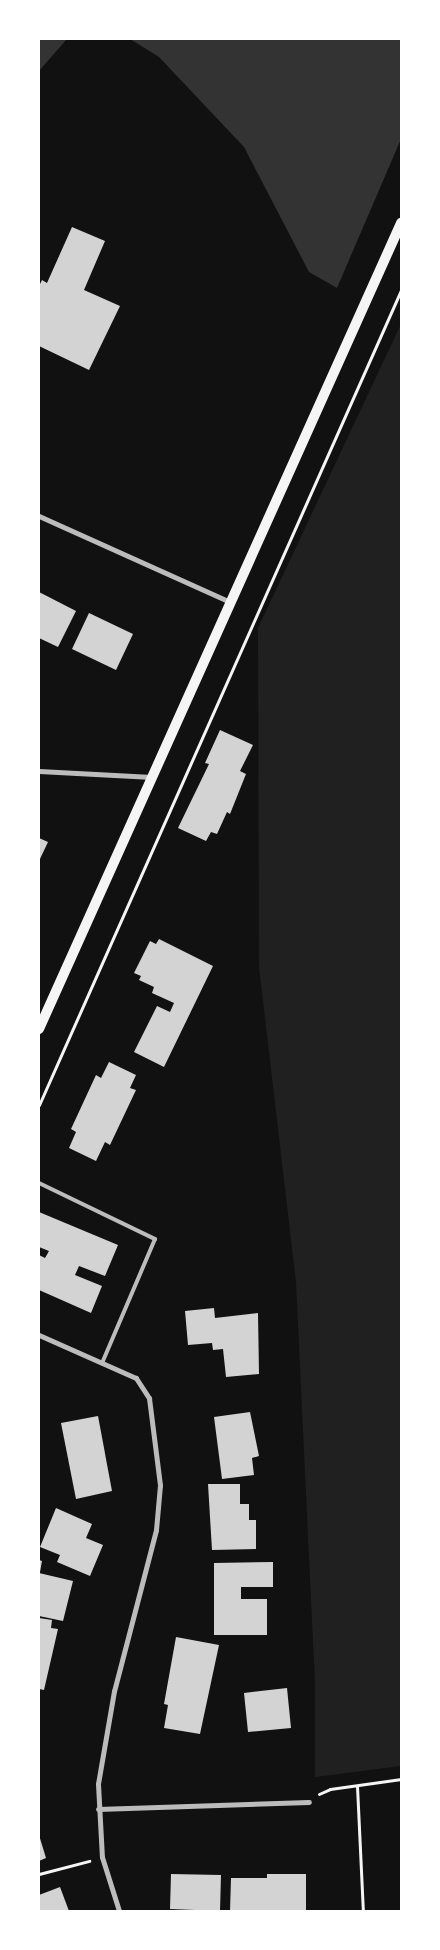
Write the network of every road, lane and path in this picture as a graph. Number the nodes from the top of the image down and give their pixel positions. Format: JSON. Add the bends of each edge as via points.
{"nodes":[{"id":1,"x":401,"y":223,"type":"edge"},
{"id":2,"x":401,"y":290,"type":"edge"},
{"id":3,"x":39,"y":516,"type":"edge"},
{"id":4,"x":230,"y":602,"type":"junction"},
{"id":5,"x":39,"y":771,"type":"edge"},
{"id":6,"x":152,"y":777,"type":"junction"},
{"id":7,"x":39,"y":1029,"type":"edge"},
{"id":8,"x":39,"y":1105,"type":"edge"},
{"id":9,"x":39,"y":1183,"type":"edge"},
{"id":10,"x":39,"y":1335,"type":"edge"},
{"id":11,"x":103,"y":1361,"type":"junction"},
{"id":12,"x":401,"y":1779,"type":"edge"},
{"id":13,"x":357,"y":1786,"type":"junction"},
{"id":14,"x":309,"y":1802,"type":"joint"},
{"id":15,"x":98,"y":1809,"type":"junction"},
{"id":16,"x":102,"y":1857,"type":"junction"},
{"id":17,"x":39,"y":1874,"type":"edge"},
{"id":18,"x":119,"y":1911,"type":"edge"},
{"id":19,"x":363,"y":1911,"type":"edge"}],
"edges":[{"from":1,"to":4,"type":"main road"},
{"from":2,"to":8,"type":"path"},
{"from":3,"to":4,"type":"street"},
{"from":4,"to":6,"type":"main road"},
{"from":5,"to":6,"type":"street"},
{"from":6,"to":7,"type":"main road"},
{"from":9,"to":11,"type":"lane","via":[[155,1239]]},
{"from":10,"to":11,"type":"street"},
{"from":11,"to":15,"type":"street","via":[[136,1378],[149,1398],[160,1484],[156,1530],[101,1759]]},
{"from":12,"to":13,"type":"path"},
{"from":13,"to":14,"type":"path","via":[[323,1790]]},
{"from":13,"to":19,"type":"path"},
{"from":14,"to":15,"type":"street"},
{"from":15,"to":16,"type":"street"},
{"from":16,"to":17,"type":"path"},
{"from":16,"to":18,"type":"street"}]}
